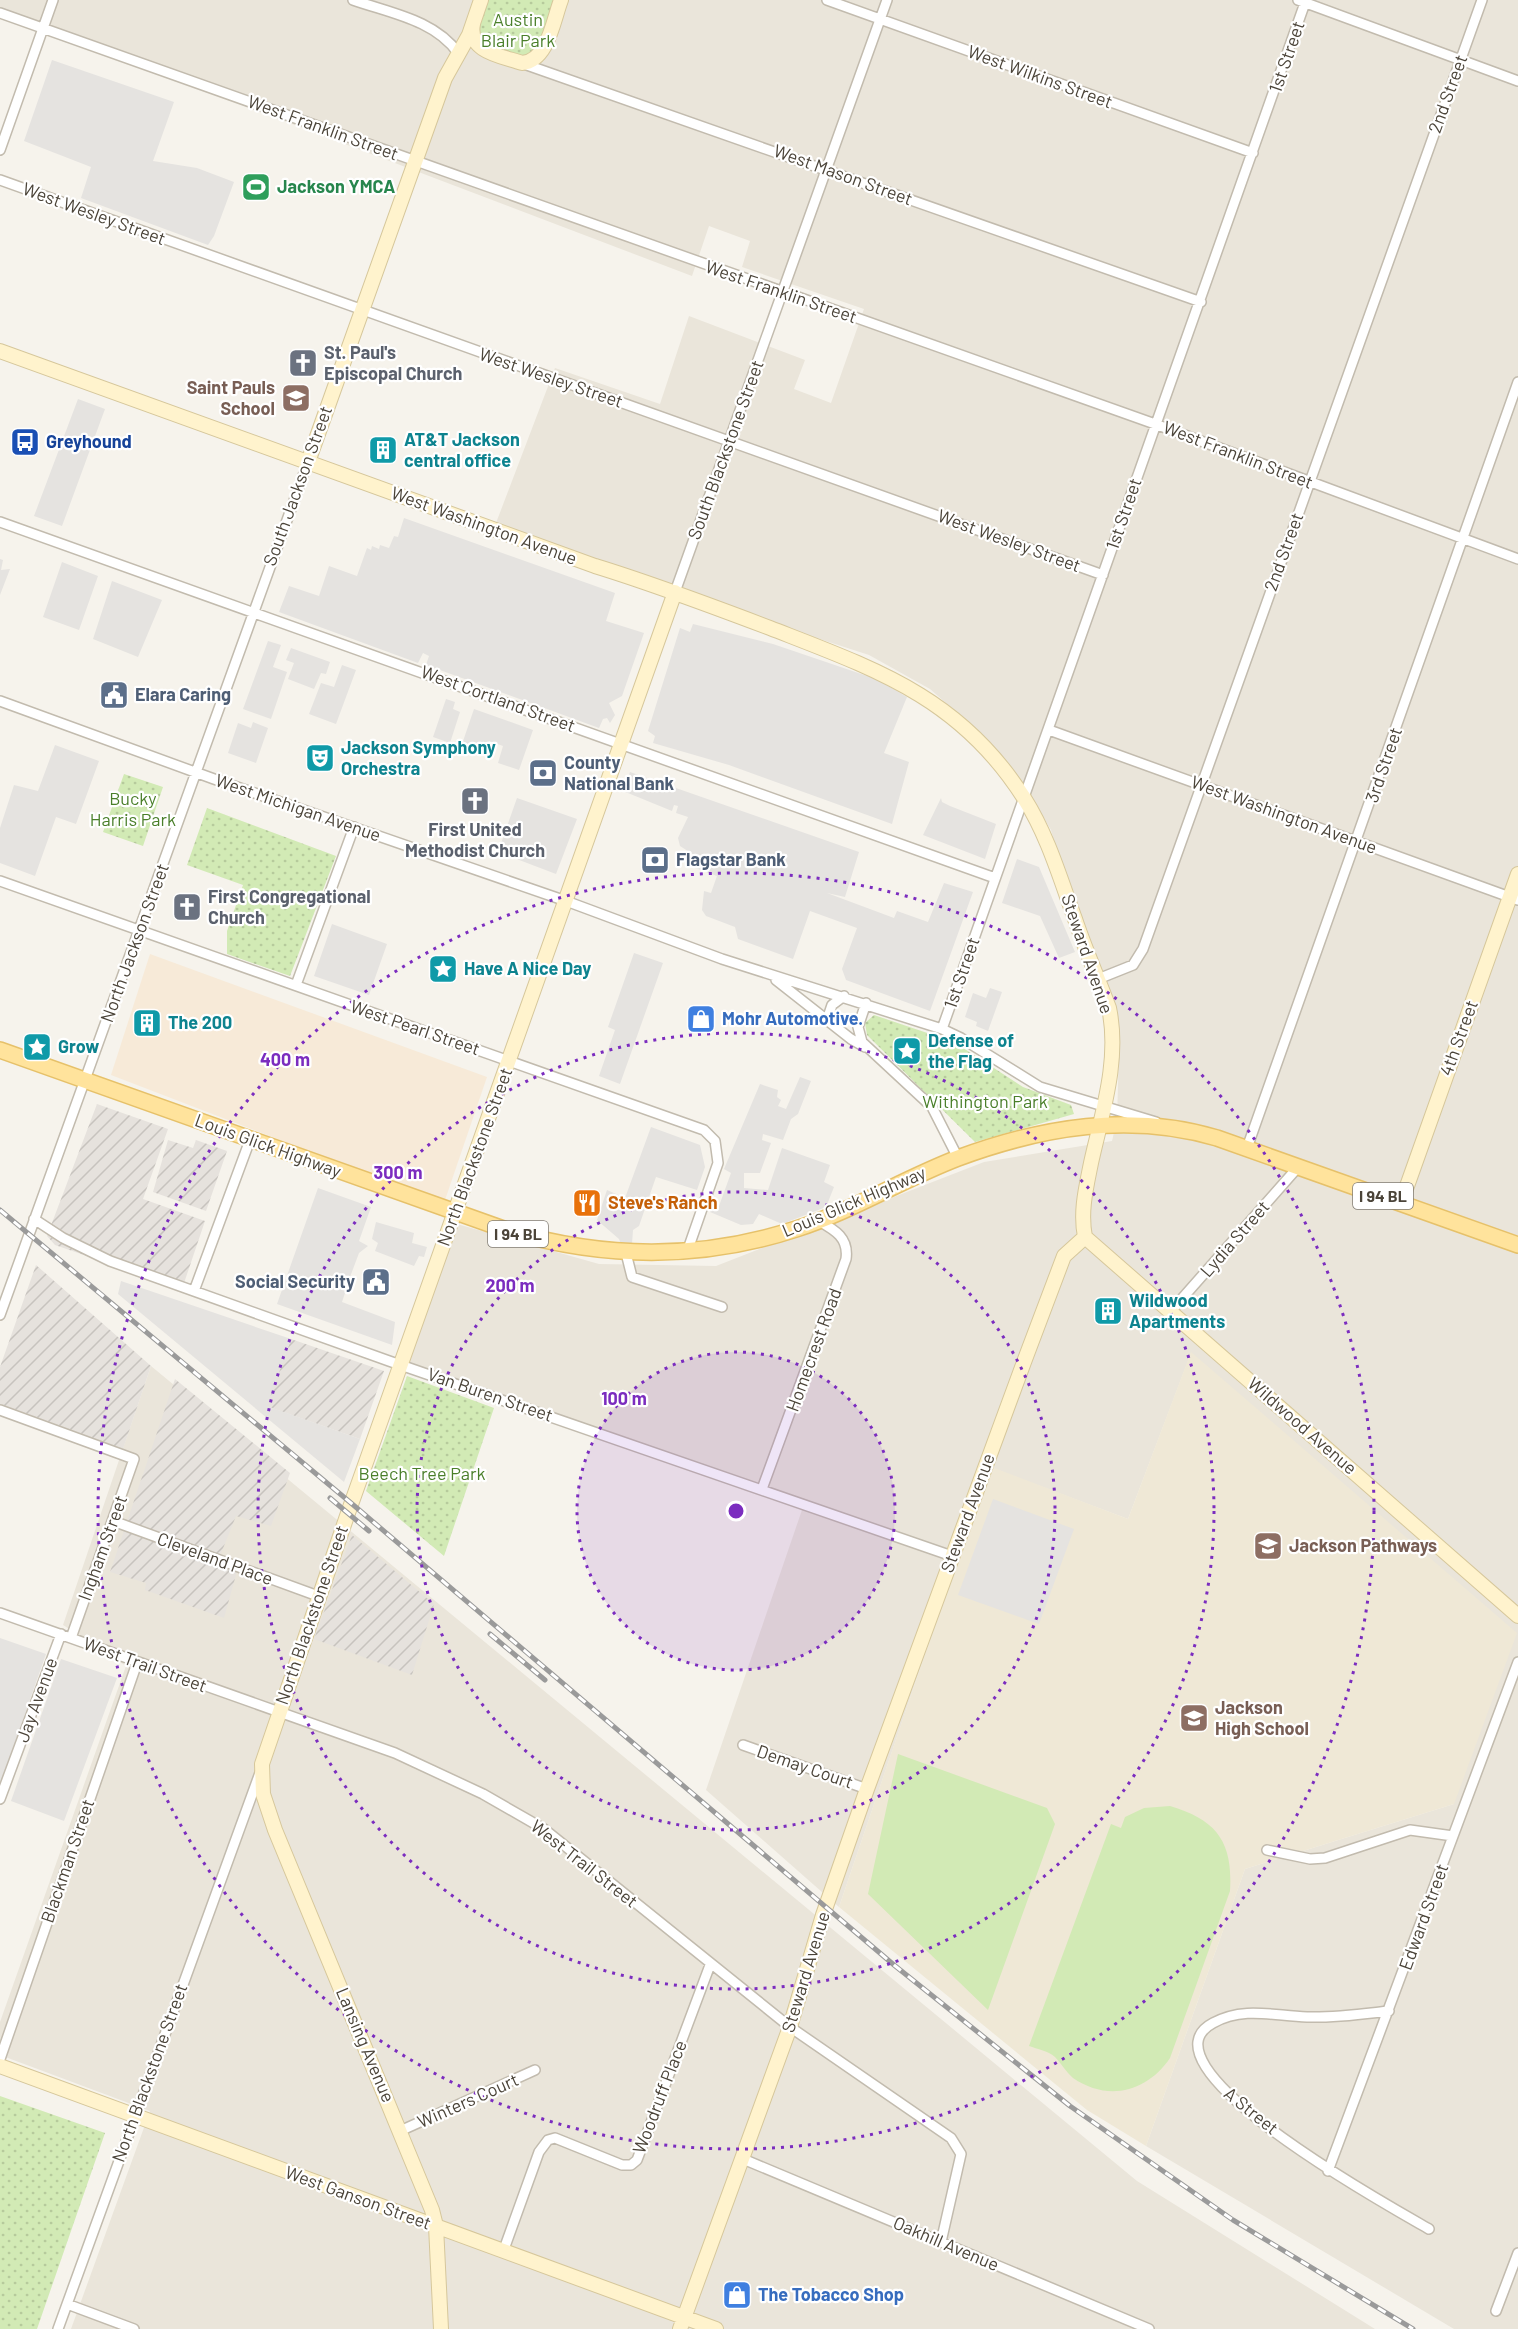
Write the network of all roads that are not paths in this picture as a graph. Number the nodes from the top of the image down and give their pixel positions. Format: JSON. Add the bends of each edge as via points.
{"nodes":[{"id":1,"x":53,"y":0,"type":"edge"},
{"id":2,"x":353,"y":0,"type":"edge"},
{"id":3,"x":482,"y":0,"type":"edge"},
{"id":4,"x":561,"y":0,"type":"edge"},
{"id":5,"x":827,"y":0,"type":"edge"},
{"id":6,"x":887,"y":0,"type":"edge"},
{"id":7,"x":1482,"y":0,"type":"edge"},
{"id":8,"x":1303,"y":1,"type":"edge"},
{"id":9,"x":0,"y":13,"type":"edge"},
{"id":10,"x":880,"y":19,"type":"junction"},
{"id":11,"x":473,"y":24,"type":"junction"},
{"id":12,"x":42,"y":28,"type":"junction"},
{"id":13,"x":485,"y":51,"type":"junction"},
{"id":14,"x":458,"y":53,"type":"junction"},
{"id":15,"x":542,"y":54,"type":"junction"},
{"id":16,"x":1460,"y":60,"type":"junction"},
{"id":17,"x":522,"y":63,"type":"junction"},
{"id":18,"x":551,"y":72,"type":"junction"},
{"id":19,"x":1518,"y":81,"type":"edge"},
{"id":20,"x":0,"y":150,"type":"edge"},
{"id":21,"x":1253,"y":153,"type":"junction"},
{"id":22,"x":416,"y":161,"type":"junction"},
{"id":23,"x":827,"y":169,"type":"junction"},
{"id":24,"x":0,"y":180,"type":"edge"},
{"id":25,"x":783,"y":291,"type":"junction"},
{"id":26,"x":1201,"y":302,"type":"junction"},
{"id":27,"x":361,"y":311,"type":"junction"},
{"id":28,"x":0,"y":351,"type":"edge"},
{"id":29,"x":1518,"y":382,"type":"edge"},
{"id":30,"x":1155,"y":424,"type":"junction"},
{"id":31,"x":729,"y":441,"type":"junction"},
{"id":32,"x":308,"y":462,"type":"junction"},
{"id":33,"x":1309,"y":482,"type":"junction"},
{"id":34,"x":0,"y":522,"type":"edge"},
{"id":35,"x":1464,"y":538,"type":"junction"},
{"id":36,"x":1518,"y":559,"type":"edge"},
{"id":37,"x":1103,"y":575,"type":"junction"},
{"id":38,"x":675,"y":592,"type":"junction"},
{"id":39,"x":253,"y":612,"type":"junction"},
{"id":40,"x":0,"y":701,"type":"edge"},
{"id":41,"x":957,"y":722,"type":"joint"},
{"id":42,"x":1049,"y":730,"type":"junction"},
{"id":43,"x":621,"y":743,"type":"junction"},
{"id":44,"x":195,"y":773,"type":"junction"},
{"id":45,"x":1202,"y":785,"type":"junction"},
{"id":46,"x":1024,"y":799,"type":"junction"},
{"id":47,"x":354,"y":827,"type":"junction"},
{"id":48,"x":1357,"y":841,"type":"junction"},
{"id":49,"x":1518,"y":874,"type":"edge"},
{"id":50,"x":995,"y":878,"type":"junction"},
{"id":51,"x":0,"y":881,"type":"edge"},
{"id":52,"x":1514,"y":898,"type":"edge"},
{"id":53,"x":566,"y":901,"type":"junction"},
{"id":54,"x":139,"y":930,"type":"junction"},
{"id":55,"x":766,"y":973,"type":"junction"},
{"id":56,"x":1098,"y":980,"type":"junction"},
{"id":57,"x":296,"y":985,"type":"junction"},
{"id":58,"x":844,"y":996,"type":"junction"},
{"id":59,"x":866,"y":1004,"type":"junction"},
{"id":60,"x":833,"y":1026,"type":"junction"},
{"id":61,"x":942,"y":1029,"type":"junction"},
{"id":62,"x":868,"y":1049,"type":"junction"},
{"id":63,"x":0,"y":1050,"type":"edge"},
{"id":64,"x":508,"y":1061,"type":"junction"},
{"id":65,"x":85,"y":1081,"type":"junction"},
{"id":66,"x":1104,"y":1104,"type":"junction"},
{"id":67,"x":1100,"y":1124,"type":"junction"},
{"id":68,"x":1167,"y":1127,"type":"junction"},
{"id":69,"x":249,"y":1140,"type":"junction"},
{"id":70,"x":1247,"y":1148,"type":"junction"},
{"id":71,"x":958,"y":1158,"type":"junction"},
{"id":72,"x":1299,"y":1166,"type":"junction"},
{"id":73,"x":1401,"y":1203,"type":"junction"},
{"id":74,"x":455,"y":1213,"type":"junction"},
{"id":75,"x":34,"y":1219,"type":"junction"},
{"id":76,"x":819,"y":1221,"type":"junction"},
{"id":77,"x":1085,"y":1237,"type":"junction"},
{"id":78,"x":1518,"y":1245,"type":"edge"},
{"id":79,"x":687,"y":1252,"type":"junction"},
{"id":80,"x":626,"y":1253,"type":"junction"},
{"id":81,"x":194,"y":1291,"type":"junction"},
{"id":82,"x":722,"y":1308,"type":"dead end"},
{"id":83,"x":1171,"y":1311,"type":"junction"},
{"id":84,"x":0,"y":1315,"type":"edge"},
{"id":85,"x":401,"y":1364,"type":"junction"},
{"id":86,"x":0,"y":1410,"type":"edge"},
{"id":87,"x":762,"y":1489,"type":"junction"},
{"id":88,"x":113,"y":1521,"type":"junction"},
{"id":89,"x":952,"y":1556,"type":"junction"},
{"id":90,"x":318,"y":1596,"type":"junction"},
{"id":91,"x":0,"y":1613,"type":"edge"},
{"id":92,"x":1518,"y":1616,"type":"edge"},
{"id":93,"x":61,"y":1635,"type":"junction"},
{"id":94,"x":71,"y":1638,"type":"junction"},
{"id":95,"x":1518,"y":1662,"type":"edge"},
{"id":96,"x":137,"y":1663,"type":"junction"},
{"id":97,"x":278,"y":1712,"type":"junction"},
{"id":98,"x":743,"y":1745,"type":"dead end"},
{"id":99,"x":261,"y":1767,"type":"junction"},
{"id":100,"x":867,"y":1789,"type":"junction"},
{"id":101,"x":0,"y":1799,"type":"edge"},
{"id":102,"x":1453,"y":1836,"type":"junction"},
{"id":103,"x":1267,"y":1850,"type":"dead end"},
{"id":104,"x":710,"y":1965,"type":"junction"},
{"id":105,"x":1389,"y":2011,"type":"junction"},
{"id":106,"x":790,"y":2028,"type":"junction"},
{"id":107,"x":0,"y":2059,"type":"edge"},
{"id":108,"x":0,"y":2066,"type":"edge"},
{"id":109,"x":535,"y":2070,"type":"dead end"},
{"id":110,"x":135,"y":2115,"type":"junction"},
{"id":111,"x":400,"y":2131,"type":"junction"},
{"id":112,"x":743,"y":2159,"type":"junction"},
{"id":113,"x":1328,"y":2171,"type":"junction"},
{"id":114,"x":436,"y":2226,"type":"junction"},
{"id":115,"x":1429,"y":2229,"type":"dead end"},
{"id":116,"x":941,"y":2242,"type":"junction"},
{"id":117,"x":503,"y":2252,"type":"junction"},
{"id":118,"x":1518,"y":2253,"type":"edge"},
{"id":119,"x":67,"y":2304,"type":"junction"},
{"id":120,"x":1496,"y":2312,"type":"dead end"},
{"id":121,"x":682,"y":2323,"type":"edge"},
{"id":122,"x":58,"y":2329,"type":"edge"},
{"id":123,"x":134,"y":2329,"type":"edge"},
{"id":124,"x":441,"y":2329,"type":"edge"},
{"id":125,"x":716,"y":2329,"type":"edge"},
{"id":126,"x":1149,"y":2329,"type":"edge"}],
"edges":[{"from":1,"to":12,"type":"street"},
{"from":2,"to":14,"type":"street","via":[[430,27]]},
{"from":3,"to":11,"type":"main road","name":"South Jackson Street"},
{"from":4,"to":15,"type":"main road"},
{"from":5,"to":10,"type":"street","name":"West Wilkins Street"},
{"from":6,"to":10,"type":"street","name":"South Blackstone Street"},
{"from":7,"to":16,"type":"street","name":"2nd Street"},
{"from":8,"to":16,"type":"street"},
{"from":8,"to":21,"type":"street","name":"1st Street"},
{"from":9,"to":12,"type":"street","name":"West Franklin Street"},
{"from":10,"to":21,"type":"street","name":"West Wilkins Street"},
{"from":10,"to":23,"type":"street","name":"South Blackstone Street"},
{"from":11,"to":13,"type":"main road","via":[[475,40]]},
{"from":11,"to":14,"type":"main road","name":"South Jackson Street"},
{"from":12,"to":20,"type":"street"},
{"from":12,"to":22,"type":"street","name":"West Franklin Street"},
{"from":13,"to":14,"type":"main road","name":"West Mason Street","via":[[469,49]]},
{"from":13,"to":17,"type":"main road","name":"West Mason Street"},
{"from":14,"to":22,"type":"main road","name":"South Jackson Street","via":[[445,78]]},
{"from":15,"to":17,"type":"main road","via":[[536,60]]},
{"from":15,"to":18,"type":"street"},
{"from":16,"to":19,"type":"street"},
{"from":16,"to":33,"type":"street","name":"2nd Street"},
{"from":17,"to":18,"type":"street","name":"West Mason Street"},
{"from":18,"to":23,"type":"street","name":"West Mason Street"},
{"from":21,"to":26,"type":"street","name":"1st Street"},
{"from":22,"to":25,"type":"street","name":"West Franklin Street"},
{"from":22,"to":27,"type":"main road","name":"South Jackson Street"},
{"from":23,"to":25,"type":"street","name":"South Blackstone Street"},
{"from":23,"to":26,"type":"street","name":"West Mason Street"},
{"from":24,"to":27,"type":"street","name":"West Wesley Street"},
{"from":25,"to":30,"type":"street","name":"West Franklin Street"},
{"from":25,"to":31,"type":"street","name":"South Blackstone Street"},
{"from":26,"to":30,"type":"street","name":"1st Street"},
{"from":27,"to":31,"type":"street","name":"West Wesley Street"},
{"from":27,"to":32,"type":"main road","name":"South Jackson Street"},
{"from":28,"to":32,"type":"main road","name":"West Washington Avenue"},
{"from":29,"to":35,"type":"street","name":"3rd Street"},
{"from":30,"to":33,"type":"street","name":"West Franklin Street"},
{"from":30,"to":37,"type":"street","name":"1st Street"},
{"from":31,"to":37,"type":"street","name":"West Wesley Street"},
{"from":31,"to":38,"type":"street","name":"South Blackstone Street"},
{"from":32,"to":38,"type":"main road","name":"West Washington Avenue"},
{"from":32,"to":39,"type":"street","name":"South Jackson Street"},
{"from":33,"to":35,"type":"street","name":"West Franklin Street"},
{"from":33,"to":45,"type":"street","name":"2nd Street"},
{"from":34,"to":39,"type":"street","name":"West Cortland Street"},
{"from":35,"to":36,"type":"street","name":"West Franklin Street"},
{"from":35,"to":48,"type":"street","name":"3rd Street"},
{"from":37,"to":42,"type":"street","name":"1st Street"},
{"from":38,"to":41,"type":"main road","name":"West Washington Avenue","via":[[889,676],[922,694]]},
{"from":38,"to":43,"type":"main road","name":"South Blackstone Street"},
{"from":39,"to":43,"type":"street","name":"West Cortland Street"},
{"from":39,"to":44,"type":"street","name":"South Jackson Street"},
{"from":40,"to":44,"type":"street","name":"West Michigan Avenue"},
{"from":41,"to":46,"type":"main road","name":"Steward Avenue","via":[[996,761]]},
{"from":42,"to":45,"type":"street","name":"West Washington Avenue"},
{"from":42,"to":46,"type":"street","name":"1st Street"},
{"from":43,"to":50,"type":"street","name":"West Cortland Street"},
{"from":43,"to":53,"type":"main road","name":"South Blackstone Street"},
{"from":44,"to":47,"type":"street","name":"West Michigan Avenue"},
{"from":44,"to":54,"type":"street","name":"North Jackson Street"},
{"from":45,"to":48,"type":"street","name":"West Washington Avenue"},
{"from":45,"to":56,"type":"street","name":"2nd Street","via":[[1140,956],[1129,968]]},
{"from":46,"to":50,"type":"street","name":"1st Street"},
{"from":46,"to":56,"type":"main road","name":"Steward Avenue","via":[[1050,848]]},
{"from":47,"to":53,"type":"street","name":"West Michigan Avenue"},
{"from":47,"to":57,"type":"street"},
{"from":48,"to":52,"type":"street","name":"West Washington Avenue"},
{"from":48,"to":70,"type":"street","name":"3rd Street"},
{"from":49,"to":52,"type":"main road","name":"4th Street"},
{"from":50,"to":61,"type":"street","name":"1st Street"},
{"from":51,"to":54,"type":"street","name":"West Pearl Street"},
{"from":52,"to":73,"type":"main road","name":"4th Street"},
{"from":53,"to":55,"type":"street","name":"West Michigan Avenue"},
{"from":53,"to":64,"type":"main road","name":"North Blackstone Street"},
{"from":54,"to":57,"type":"street","name":"West Pearl Street"},
{"from":54,"to":65,"type":"street","name":"North Jackson Street"},
{"from":55,"to":58,"type":"street","name":"West Michigan Avenue"},
{"from":55,"to":60,"type":"street","name":"West Michigan Avenue"},
{"from":56,"to":66,"type":"main road","name":"Steward Avenue","via":[[1109,1008],[1113,1034]]},
{"from":57,"to":64,"type":"street","name":"West Pearl Street"},
{"from":58,"to":59,"type":"street","name":"West Michigan Avenue"},
{"from":58,"to":60,"type":"street","via":[[830,1010],[828,1017]]},
{"from":59,"to":61,"type":"street","name":"West Michigan Avenue"},
{"from":59,"to":62,"type":"street","via":[[858,1031]]},
{"from":60,"to":62,"type":"street","name":"West Michigan Avenue"},
{"from":61,"to":66,"type":"street","name":"West Michigan Avenue","via":[[1040,1087]]},
{"from":62,"to":71,"type":"street","name":"West Michigan Avenue","via":[[932,1107]]},
{"from":63,"to":65,"type":"main road","name":"Louis Glick Highway","number":"I 94 BL"},
{"from":64,"to":74,"type":"main road","name":"North Blackstone Street"},
{"from":64,"to":79,"type":"street","name":"West Pearl Street","via":[[696,1127],[711,1136],[718,1150],[718,1162]]},
{"from":65,"to":69,"type":"main road","name":"Louis Glick Highway","number":"I 94 BL"},
{"from":65,"to":75,"type":"street","name":"North Jackson Street"},
{"from":66,"to":67,"type":"main road","name":"Steward Avenue"},
{"from":66,"to":68,"type":"street","name":"West Michigan Avenue"},
{"from":67,"to":68,"type":"main road","name":"Louis Glick Highway","number":"I 94 BL"},
{"from":67,"to":71,"type":"main road","name":"Louis Glick Highway","number":"I 94 BL","via":[[1041,1134]]},
{"from":67,"to":77,"type":"main road","name":"Steward Avenue","via":[[1083,1208]]},
{"from":68,"to":70,"type":"main road","name":"Louis Glick Highway","number":"I 94 BL"},
{"from":69,"to":74,"type":"main road","name":"Louis Glick Highway","number":"I 94 BL"},
{"from":69,"to":81,"type":"street"},
{"from":70,"to":72,"type":"main road","number":"I 94 BL"},
{"from":71,"to":76,"type":"main road","name":"Louis Glick Highway","number":"I 94 BL"},
{"from":72,"to":73,"type":"main road","number":"I 94 BL"},
{"from":72,"to":83,"type":"street","name":"Lydia Street"},
{"from":73,"to":78,"type":"main road","number":"I 94 BL"},
{"from":74,"to":80,"type":"main road","name":"Louis Glick Highway","number":"I 94 BL","via":[[552,1243]]},
{"from":74,"to":85,"type":"main road","name":"North Blackstone Street"},
{"from":75,"to":81,"type":"street","name":"Van Buren Street","via":[[110,1261]]},
{"from":75,"to":84,"type":"street","name":"North Jackson Street"},
{"from":76,"to":79,"type":"main road","name":"Louis Glick Highway","number":"I 94 BL","via":[[764,1238]]},
{"from":76,"to":87,"type":"street","name":"Homecrest Road","via":[[842,1237],[846,1259]]},
{"from":77,"to":83,"type":"main road","name":"Wildwood Avenue"},
{"from":77,"to":89,"type":"main road","name":"Steward Avenue","via":[[1067,1251],[1061,1262]]},
{"from":79,"to":80,"type":"main road","name":"Louis Glick Highway","number":"I 94 BL"},
{"from":80,"to":82,"type":"street","via":[[632,1277]]},
{"from":81,"to":85,"type":"street","name":"Van Buren Street"},
{"from":83,"to":92,"type":"main road","name":"Wildwood Avenue"},
{"from":85,"to":87,"type":"street","name":"Van Buren Street"},
{"from":85,"to":90,"type":"main road","name":"North Blackstone Street"},
{"from":86,"to":88,"type":"street","name":"Ingham Street","via":[[134,1459]]},
{"from":87,"to":89,"type":"street","name":"Van Buren Street"},
{"from":88,"to":90,"type":"street","name":"Cleveland Place"},
{"from":88,"to":94,"type":"street","name":"Ingham Street"},
{"from":89,"to":100,"type":"main road","name":"Steward Avenue"},
{"from":90,"to":97,"type":"main road","name":"North Blackstone Street"},
{"from":91,"to":93,"type":"street","name":"West Trail Street"},
{"from":93,"to":94,"type":"street","name":"West Trail Street"},
{"from":93,"to":101,"type":"street","name":"Jay Avenue"},
{"from":94,"to":96,"type":"street","name":"West Trail Street"},
{"from":95,"to":102,"type":"street","name":"Edward Street"},
{"from":96,"to":97,"type":"street","name":"West Trail Street"},
{"from":96,"to":107,"type":"street","name":"Blackman Street"},
{"from":97,"to":99,"type":"main road","name":"North Blackstone Street"},
{"from":97,"to":104,"type":"street","name":"West Trail Street","via":[[395,1753],[544,1829]]},
{"from":98,"to":100,"type":"street","name":"Demay Court"},
{"from":99,"to":110,"type":"street","name":"North Blackstone Street"},
{"from":99,"to":111,"type":"main road","name":"Lansing Avenue","via":[[263,1794],[276,1830]]},
{"from":100,"to":106,"type":"main road","name":"Steward Avenue"},
{"from":102,"to":103,"type":"street","via":[[1410,1830],[1325,1858],[1310,1859]]},
{"from":102,"to":105,"type":"street","name":"Edward Street"},
{"from":104,"to":106,"type":"street","name":"West Trail Street"},
{"from":104,"to":117,"type":"street","name":"Woodruff Place","via":[[637,2160],[622,2165],[555,2138],[548,2139],[539,2152]]},
{"from":105,"to":113,"type":"street","name":"Edward Street"},
{"from":105,"to":113,"type":"street","name":"A Street","via":[[1307,2017],[1254,2012],[1232,2015],[1211,2024],[1201,2036],[1202,2058],[1224,2092]]},
{"from":106,"to":112,"type":"main road","name":"Steward Avenue"},
{"from":106,"to":116,"type":"street","name":"West Trail Street","via":[[958,2145],[960,2162]]},
{"from":108,"to":110,"type":"main road","name":"West Ganson Street"},
{"from":109,"to":111,"type":"street","name":"Winters Court"},
{"from":110,"to":114,"type":"main road","name":"West Ganson Street"},
{"from":110,"to":119,"type":"street","name":"North Blackstone Street"},
{"from":111,"to":114,"type":"main road","name":"Lansing Avenue"},
{"from":112,"to":116,"type":"street","name":"Oakhill Avenue"},
{"from":112,"to":121,"type":"main road","name":"Steward Avenue"},
{"from":113,"to":115,"type":"street","name":"A Street"},
{"from":114,"to":117,"type":"main road","name":"West Ganson Street"},
{"from":114,"to":124,"type":"main road","name":"Lansing Avenue"},
{"from":116,"to":126,"type":"street","name":"Oakhill Avenue"},
{"from":117,"to":121,"type":"main road","name":"West Ganson Street"},
{"from":118,"to":120,"type":"street"},
{"from":119,"to":122,"type":"street","name":"North Blackstone Street"},
{"from":119,"to":123,"type":"street"},
{"from":121,"to":125,"type":"main road","name":"West Ganson Street"}]}
